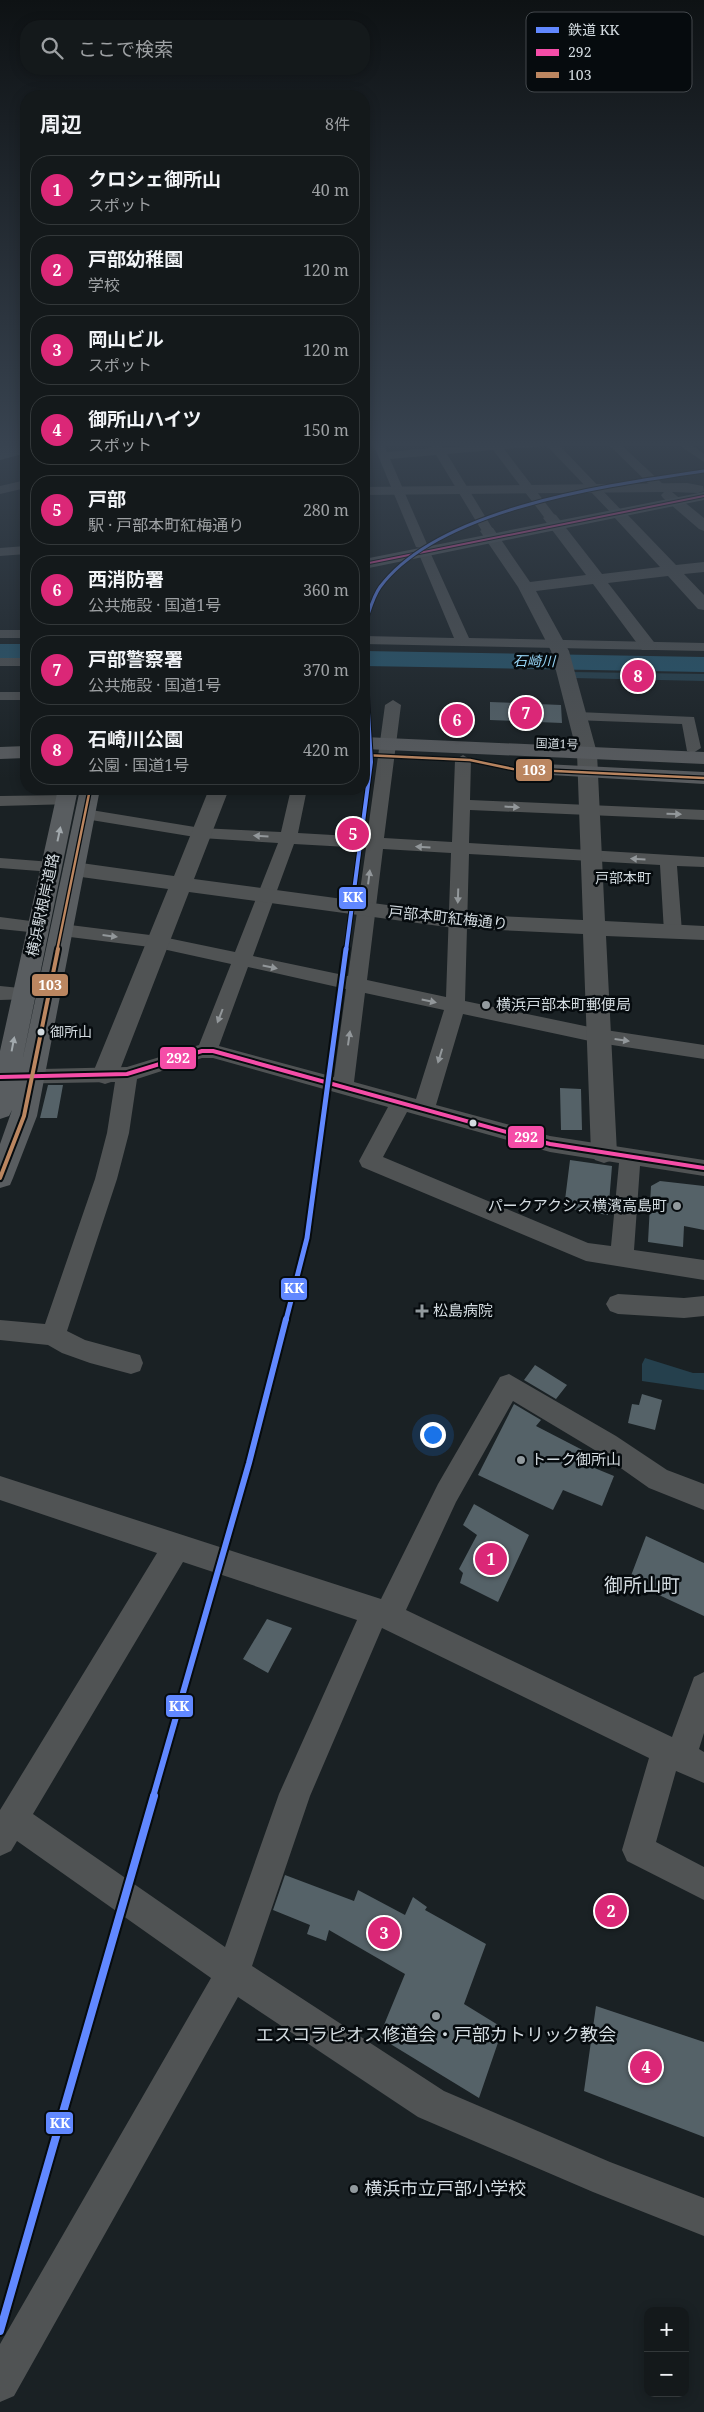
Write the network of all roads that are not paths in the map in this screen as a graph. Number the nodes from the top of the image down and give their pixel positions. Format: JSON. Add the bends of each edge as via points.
{"nodes":[{"id":1,"x":402,"y":554,"type":"edge"},
{"id":2,"x":424,"y":554,"type":"edge"},
{"id":3,"x":504,"y":554,"type":"edge"},
{"id":4,"x":579,"y":554,"type":"edge"},
{"id":5,"x":656,"y":554,"type":"edge"},
{"id":6,"x":370,"y":562,"type":"edge"},
{"id":7,"x":704,"y":567,"type":"edge"},
{"id":8,"x":672,"y":571,"type":"junction"},
{"id":9,"x":600,"y":580,"type":"junction"},
{"id":10,"x":526,"y":588,"type":"junction"},
{"id":11,"x":704,"y":605,"type":"edge"},
{"id":12,"x":0,"y":634,"type":"edge"},
{"id":13,"x":20,"y":634,"type":"edge"},
{"id":14,"x":370,"y":640,"type":"edge"},
{"id":15,"x":463,"y":641,"type":"junction"},
{"id":16,"x":558,"y":646,"type":"junction"},
{"id":17,"x":648,"y":646,"type":"junction"},
{"id":18,"x":704,"y":647,"type":"edge"},
{"id":19,"x":0,"y":662,"type":"edge"},
{"id":20,"x":20,"y":662,"type":"edge"},
{"id":21,"x":0,"y":696,"type":"edge"},
{"id":22,"x":20,"y":696,"type":"edge"},
{"id":23,"x":393,"y":705,"type":"dead end"},
{"id":24,"x":578,"y":717,"type":"junction"},
{"id":25,"x":0,"y":740,"type":"edge"},
{"id":26,"x":20,"y":740,"type":"edge"},
{"id":27,"x":370,"y":745,"type":"edge"},
{"id":28,"x":386,"y":750,"type":"junction"},
{"id":29,"x":20,"y":752,"type":"edge"},
{"id":30,"x":700,"y":752,"type":"edge"},
{"id":31,"x":0,"y":753,"type":"edge"},
{"id":32,"x":370,"y":754,"type":"edge"},
{"id":33,"x":587,"y":758,"type":"junction"},
{"id":34,"x":467,"y":760,"type":"junction"},
{"id":35,"x":704,"y":768,"type":"edge"},
{"id":36,"x":704,"y":778,"type":"edge"},
{"id":37,"x":67,"y":795,"type":"edge"},
{"id":38,"x":89,"y":795,"type":"edge"},
{"id":39,"x":216,"y":795,"type":"edge"},
{"id":40,"x":298,"y":795,"type":"edge"},
{"id":41,"x":0,"y":801,"type":"edge"},
{"id":42,"x":463,"y":805,"type":"junction"},
{"id":43,"x":591,"y":810,"type":"junction"},
{"id":44,"x":85,"y":814,"type":"junction"},
{"id":45,"x":704,"y":815,"type":"edge"},
{"id":46,"x":201,"y":833,"type":"junction"},
{"id":47,"x":288,"y":838,"type":"junction"},
{"id":48,"x":373,"y":844,"type":"junction"},
{"id":49,"x":460,"y":849,"type":"junction"},
{"id":50,"x":592,"y":857,"type":"junction"},
{"id":51,"x":668,"y":861,"type":"junction"},
{"id":52,"x":704,"y":862,"type":"edge"},
{"id":53,"x":0,"y":863,"type":"edge"},
{"id":54,"x":63,"y":868,"type":"junction"},
{"id":55,"x":180,"y":884,"type":"junction"},
{"id":56,"x":267,"y":896,"type":"junction"},
{"id":57,"x":365,"y":910,"type":"junction"},
{"id":58,"x":457,"y":922,"type":"junction"},
{"id":59,"x":0,"y":923,"type":"edge"},
{"id":60,"x":51,"y":928,"type":"junction"},
{"id":61,"x":595,"y":929,"type":"junction"},
{"id":62,"x":673,"y":932,"type":"junction"},
{"id":63,"x":704,"y":933,"type":"edge"},
{"id":64,"x":158,"y":942,"type":"junction"},
{"id":65,"x":241,"y":960,"type":"junction"},
{"id":66,"x":356,"y":985,"type":"junction"},
{"id":67,"x":0,"y":993,"type":"edge"},
{"id":68,"x":23,"y":994,"type":"junction"},
{"id":69,"x":456,"y":1007,"type":"junction"},
{"id":70,"x":599,"y":1036,"type":"junction"},
{"id":71,"x":207,"y":1051,"type":"junction"},
{"id":72,"x":704,"y":1052,"type":"edge"},
{"id":73,"x":116,"y":1074,"type":"junction"},
{"id":74,"x":3,"y":1076,"type":"edge"},
{"id":75,"x":32,"y":1077,"type":"junction"},
{"id":76,"x":342,"y":1086,"type":"junction"},
{"id":77,"x":401,"y":1103,"type":"junction"},
{"id":78,"x":0,"y":1109,"type":"edge"},
{"id":79,"x":424,"y":1109,"type":"junction"},
{"id":80,"x":604,"y":1153,"type":"junction"},
{"id":81,"x":632,"y":1157,"type":"junction"},
{"id":82,"x":704,"y":1168,"type":"edge"},
{"id":83,"x":0,"y":1178,"type":"edge"},
{"id":84,"x":622,"y":1256,"type":"junction"},
{"id":85,"x":704,"y":1270,"type":"edge"},
{"id":86,"x":618,"y":1304,"type":"dead end"},
{"id":87,"x":704,"y":1306,"type":"edge"},
{"id":88,"x":0,"y":1330,"type":"edge"},
{"id":89,"x":54,"y":1335,"type":"junction"},
{"id":90,"x":131,"y":1363,"type":"dead end"},
{"id":91,"x":0,"y":1488,"type":"edge"},
{"id":92,"x":704,"y":1497,"type":"edge"},
{"id":93,"x":185,"y":1551,"type":"junction"},
{"id":94,"x":381,"y":1614,"type":"junction"},
{"id":95,"x":704,"y":1687,"type":"edge"},
{"id":96,"x":684,"y":1758,"type":"edge"},
{"id":97,"x":6,"y":1830,"type":"edge"},
{"id":98,"x":704,"y":1884,"type":"edge"},
{"id":99,"x":233,"y":1973,"type":"junction"},
{"id":100,"x":704,"y":2216,"type":"edge"},
{"id":101,"x":0,"y":2382,"type":"edge"}],
"edges":[{"from":1,"to":6,"type":"main road"},
{"from":2,"to":15,"type":"street"},
{"from":3,"to":10,"type":"street"},
{"from":4,"to":9,"type":"street"},
{"from":5,"to":8,"type":"street"},
{"from":7,"to":8,"type":"street"},
{"from":8,"to":9,"type":"street"},
{"from":8,"to":11,"type":"street"},
{"from":9,"to":10,"type":"street"},
{"from":9,"to":17,"type":"street"},
{"from":10,"to":16,"type":"street"},
{"from":12,"to":13,"type":"street"},
{"from":14,"to":15,"type":"street"},
{"from":15,"to":16,"type":"street"},
{"from":16,"to":17,"type":"street"},
{"from":16,"to":24,"type":"street"},
{"from":17,"to":18,"type":"street"},
{"from":19,"to":20,"type":"street"},
{"from":21,"to":22,"type":"street"},
{"from":23,"to":28,"type":"street"},
{"from":24,"to":30,"type":"street","via":[[690,720]]},
{"from":24,"to":33,"type":"street"},
{"from":25,"to":26,"type":"highway"},
{"from":27,"to":28,"type":"highway","name":"国道1号"},
{"from":28,"to":32,"type":"highway","name":"国道1号"},
{"from":28,"to":33,"type":"highway","name":"国道1号","via":[[411,745]]},
{"from":28,"to":34,"type":"highway","name":"国道1号"},
{"from":28,"to":48,"type":"street"},
{"from":29,"to":31,"type":"highway"},
{"from":30,"to":33,"type":"highway","name":"国道1号"},
{"from":33,"to":34,"type":"highway","name":"国道1号","via":[[514,769]]},
{"from":33,"to":35,"type":"highway","name":"国道1号"},
{"from":33,"to":36,"type":"highway","name":"国道1号"},
{"from":33,"to":43,"type":"street"},
{"from":34,"to":42,"type":"street"},
{"from":37,"to":41,"type":"street"},
{"from":54,"to":37,"type":"main road","name":"横浜駅根岸道路","one_way":true},
{"from":38,"to":44,"type":"main road","name":"横浜駅根岸道路"},
{"from":39,"to":46,"type":"street"},
{"from":40,"to":47,"type":"street"},
{"from":42,"to":43,"type":"street","one_way":true},
{"from":42,"to":49,"type":"street"},
{"from":43,"to":45,"type":"street","one_way":true},
{"from":43,"to":50,"type":"street"},
{"from":44,"to":46,"type":"street"},
{"from":44,"to":54,"type":"main road","name":"横浜駅根岸道路"},
{"from":47,"to":46,"type":"street","one_way":true},
{"from":46,"to":55,"type":"street"},
{"from":47,"to":48,"type":"street"},
{"from":47,"to":56,"type":"street"},
{"from":49,"to":48,"type":"street","one_way":true},
{"from":57,"to":48,"type":"street","one_way":true},
{"from":49,"to":50,"type":"street"},
{"from":49,"to":58,"type":"street","one_way":true},
{"from":51,"to":50,"type":"street","one_way":true},
{"from":50,"to":61,"type":"street"},
{"from":51,"to":52,"type":"street"},
{"from":51,"to":62,"type":"street"},
{"from":53,"to":54,"type":"street"},
{"from":54,"to":55,"type":"street","name":"戸部本町紅梅通り"},
{"from":54,"to":60,"type":"main road","name":"横浜駅根岸道路"},
{"from":55,"to":56,"type":"street","name":"戸部本町紅梅通り"},
{"from":55,"to":64,"type":"street"},
{"from":56,"to":57,"type":"street","name":"戸部本町紅梅通り"},
{"from":56,"to":65,"type":"street"},
{"from":57,"to":58,"type":"street","name":"戸部本町紅梅通り"},
{"from":57,"to":66,"type":"street"},
{"from":58,"to":61,"type":"street","name":"戸部本町紅梅通り"},
{"from":58,"to":69,"type":"street"},
{"from":59,"to":60,"type":"street"},
{"from":60,"to":64,"type":"street","one_way":true},
{"from":60,"to":68,"type":"main road","name":"横浜駅根岸道路"},
{"from":60,"to":75,"type":"main road","name":"横浜駅根岸道路"},
{"from":61,"to":62,"type":"street","name":"戸部本町紅梅通り"},
{"from":61,"to":70,"type":"street"},
{"from":62,"to":63,"type":"street","name":"戸部本町紅梅通り"},
{"from":64,"to":65,"type":"street"},
{"from":64,"to":73,"type":"street"},
{"from":65,"to":66,"type":"street","one_way":true},
{"from":65,"to":71,"type":"street","one_way":true},
{"from":66,"to":69,"type":"street","one_way":true},
{"from":76,"to":66,"type":"street","one_way":true},
{"from":67,"to":68,"type":"street"},
{"from":74,"to":68,"type":"main road","name":"横浜駅根岸道路","one_way":true},
{"from":69,"to":70,"type":"street"},
{"from":69,"to":79,"type":"street","one_way":true},
{"from":70,"to":72,"type":"street","one_way":true},
{"from":70,"to":80,"type":"street"},
{"from":71,"to":73,"type":"street"},
{"from":71,"to":76,"type":"street"},
{"from":73,"to":75,"type":"street"},
{"from":73,"to":89,"type":"street","via":[[118,1133],[106,1180]]},
{"from":74,"to":75,"type":"street"},
{"from":74,"to":78,"type":"main road","name":"横浜駅根岸道路"},
{"from":75,"to":83,"type":"main road","name":"横浜駅根岸道路","via":[[24,1116]]},
{"from":76,"to":77,"type":"street"},
{"from":77,"to":79,"type":"street"},
{"from":77,"to":84,"type":"street","via":[[370,1161],[586,1252]]},
{"from":79,"to":80,"type":"street","via":[[550,1144]]},
{"from":80,"to":81,"type":"street"},
{"from":81,"to":82,"type":"street"},
{"from":81,"to":84,"type":"street","via":[[628,1170]]},
{"from":84,"to":85,"type":"street"},
{"from":86,"to":87,"type":"street"},
{"from":88,"to":89,"type":"street"},
{"from":89,"to":90,"type":"street","via":[[68,1344]]},
{"from":91,"to":93,"type":"street"},
{"from":92,"to":94,"type":"street","via":[[658,1480],[509,1385]]},
{"from":93,"to":94,"type":"street"},
{"from":93,"to":97,"type":"street"},
{"from":94,"to":96,"type":"street"},
{"from":94,"to":99,"type":"street","via":[[295,1794]]},
{"from":95,"to":96,"type":"street"},
{"from":96,"to":98,"type":"street","via":[[638,1850]]},
{"from":97,"to":99,"type":"street","via":[[90,1875]]},
{"from":99,"to":100,"type":"street","via":[[432,2104],[606,2179]]},
{"from":99,"to":101,"type":"street"}]}
